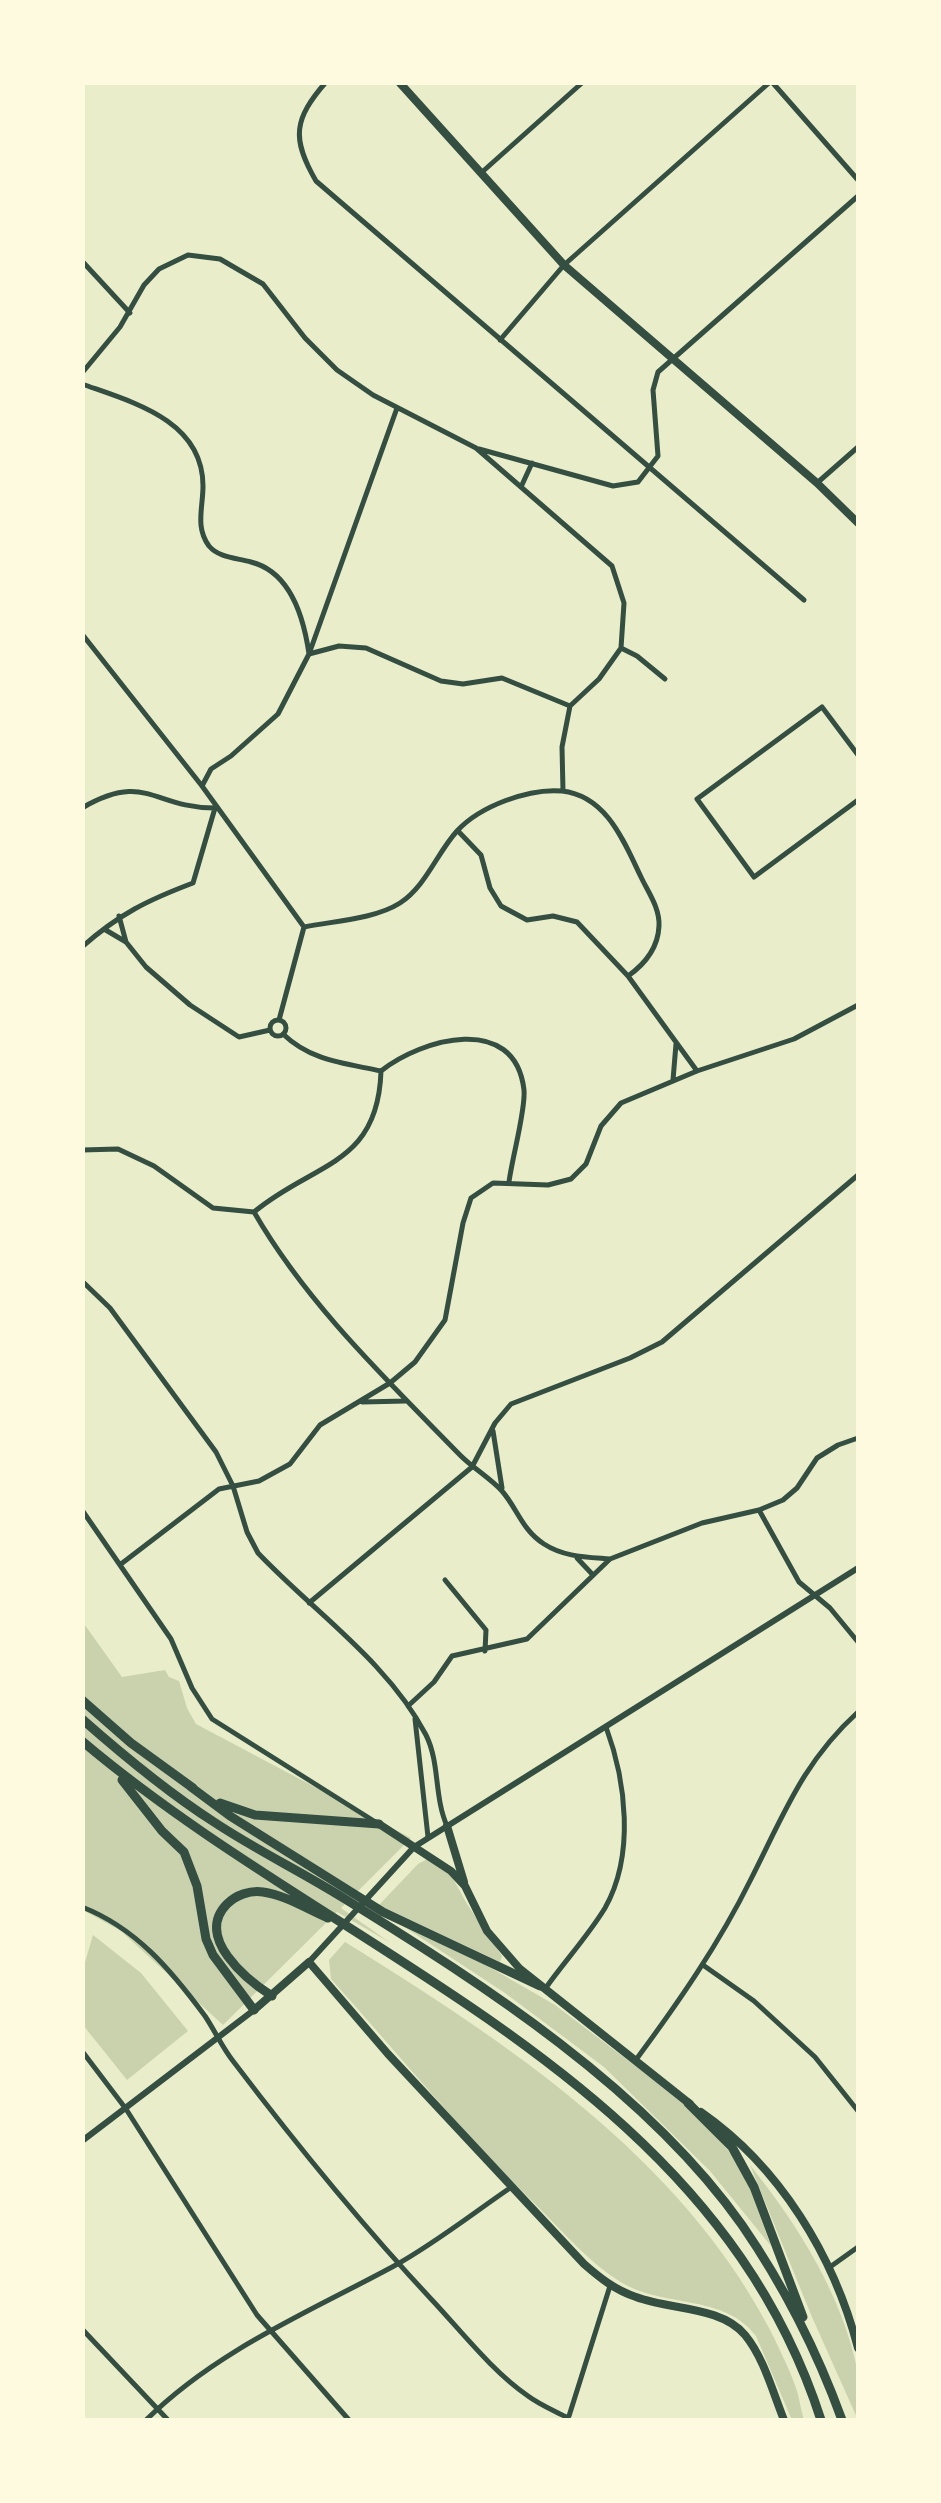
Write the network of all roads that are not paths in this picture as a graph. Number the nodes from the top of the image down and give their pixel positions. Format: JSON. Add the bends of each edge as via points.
{"nodes":[{"id":1,"x":326,"y":82,"type":"edge"},
{"id":2,"x":584,"y":82,"type":"edge"},
{"id":3,"x":771,"y":82,"type":"edge"},
{"id":4,"x":404,"y":84,"type":"edge"},
{"id":5,"x":481,"y":173,"type":"junction"},
{"id":6,"x":858,"y":180,"type":"edge"},
{"id":7,"x":858,"y":196,"type":"edge"},
{"id":8,"x":82,"y":261,"type":"edge"},
{"id":9,"x":564,"y":264,"type":"junction"},
{"id":10,"x":130,"y":313,"type":"junction"},
{"id":11,"x":500,"y":340,"type":"junction"},
{"id":12,"x":672,"y":359,"type":"junction"},
{"id":13,"x":82,"y":373,"type":"edge"},
{"id":14,"x":82,"y":384,"type":"edge"},
{"id":15,"x":397,"y":408,"type":"junction"},
{"id":16,"x":858,"y":447,"type":"edge"},
{"id":17,"x":476,"y":448,"type":"junction"},
{"id":18,"x":532,"y":464,"type":"junction"},
{"id":19,"x":650,"y":469,"type":"junction"},
{"id":20,"x":817,"y":483,"type":"junction"},
{"id":21,"x":520,"y":487,"type":"junction"},
{"id":22,"x":858,"y":522,"type":"edge"},
{"id":23,"x":804,"y":600,"type":"dead end"},
{"id":24,"x":82,"y":634,"type":"edge"},
{"id":25,"x":621,"y":648,"type":"junction"},
{"id":26,"x":309,"y":654,"type":"junction"},
{"id":27,"x":665,"y":679,"type":"dead end"},
{"id":28,"x":570,"y":706,"type":"junction"},
{"id":29,"x":858,"y":755,"type":"edge"},
{"id":30,"x":202,"y":786,"type":"junction"},
{"id":31,"x":563,"y":792,"type":"junction"},
{"id":32,"x":858,"y":800,"type":"edge"},
{"id":33,"x":82,"y":808,"type":"edge"},
{"id":34,"x":215,"y":808,"type":"junction"},
{"id":35,"x":457,"y":831,"type":"junction"},
{"id":36,"x":119,"y":916,"type":"junction"},
{"id":37,"x":304,"y":927,"type":"junction"},
{"id":38,"x":103,"y":928,"type":"junction"},
{"id":39,"x":126,"y":942,"type":"junction"},
{"id":40,"x":82,"y":948,"type":"edge"},
{"id":41,"x":628,"y":976,"type":"junction"},
{"id":42,"x":858,"y":1005,"type":"edge"},
{"id":43,"x":280,"y":1020,"type":"junction"},
{"id":44,"x":270,"y":1030,"type":"junction"},
{"id":45,"x":282,"y":1034,"type":"junction"},
{"id":46,"x":676,"y":1044,"type":"junction"},
{"id":47,"x":380,"y":1071,"type":"junction"},
{"id":48,"x":697,"y":1071,"type":"junction"},
{"id":49,"x":673,"y":1080,"type":"junction"},
{"id":50,"x":82,"y":1150,"type":"edge"},
{"id":51,"x":858,"y":1176,"type":"edge"},
{"id":52,"x":509,"y":1182,"type":"junction"},
{"id":53,"x":254,"y":1212,"type":"junction"},
{"id":54,"x":82,"y":1282,"type":"edge"},
{"id":55,"x":390,"y":1383,"type":"junction"},
{"id":56,"x":359,"y":1402,"type":"junction"},
{"id":57,"x":408,"y":1402,"type":"junction"},
{"id":58,"x":492,"y":1431,"type":"junction"},
{"id":59,"x":858,"y":1442,"type":"edge"},
{"id":60,"x":472,"y":1467,"type":"junction"},
{"id":61,"x":233,"y":1486,"type":"junction"},
{"id":62,"x":503,"y":1491,"type":"junction"},
{"id":63,"x":82,"y":1510,"type":"edge"},
{"id":64,"x":759,"y":1510,"type":"junction"},
{"id":65,"x":575,"y":1556,"type":"junction"},
{"id":66,"x":610,"y":1559,"type":"junction"},
{"id":67,"x":121,"y":1564,"type":"junction"},
{"id":68,"x":858,"y":1568,"type":"edge"},
{"id":69,"x":592,"y":1575,"type":"junction"},
{"id":70,"x":445,"y":1580,"type":"dead end"},
{"id":71,"x":815,"y":1595,"type":"junction"},
{"id":72,"x":309,"y":1603,"type":"junction"},
{"id":73,"x":858,"y":1642,"type":"edge"},
{"id":74,"x":485,"y":1651,"type":"junction"},
{"id":75,"x":82,"y":1700,"type":"edge"},
{"id":76,"x":408,"y":1706,"type":"junction"},
{"id":77,"x":858,"y":1712,"type":"edge"},
{"id":78,"x":414,"y":1716,"type":"junction"},
{"id":79,"x":82,"y":1719,"type":"edge"},
{"id":80,"x":606,"y":1727,"type":"junction"},
{"id":81,"x":82,"y":1741,"type":"edge"},
{"id":82,"x":111,"y":1766,"type":"junction"},
{"id":83,"x":190,"y":1787,"type":"junction"},
{"id":84,"x":380,"y":1824,"type":"junction"},
{"id":85,"x":446,"y":1826,"type":"junction"},
{"id":86,"x":428,"y":1837,"type":"junction"},
{"id":87,"x":414,"y":1847,"type":"junction"},
{"id":88,"x":465,"y":1886,"type":"junction"},
{"id":89,"x":82,"y":1908,"type":"edge"},
{"id":90,"x":360,"y":1933,"type":"junction"},
{"id":91,"x":309,"y":1962,"type":"junction"},
{"id":92,"x":703,"y":1965,"type":"junction"},
{"id":93,"x":542,"y":1988,"type":"junction"},
{"id":94,"x":272,"y":1996,"type":"junction"},
{"id":95,"x":254,"y":2010,"type":"junction"},
{"id":96,"x":218,"y":2038,"type":"junction"},
{"id":97,"x":82,"y":2051,"type":"edge"},
{"id":98,"x":635,"y":2061,"type":"junction"},
{"id":99,"x":688,"y":2102,"type":"junction"},
{"id":100,"x":126,"y":2109,"type":"junction"},
{"id":101,"x":858,"y":2111,"type":"edge"},
{"id":102,"x":82,"y":2142,"type":"edge"},
{"id":103,"x":510,"y":2188,"type":"junction"},
{"id":104,"x":858,"y":2247,"type":"edge"},
{"id":105,"x":398,"y":2264,"type":"junction"},
{"id":106,"x":830,"y":2267,"type":"junction"},
{"id":107,"x":610,"y":2286,"type":"junction"},
{"id":108,"x":82,"y":2329,"type":"edge"},
{"id":109,"x":269,"y":2329,"type":"junction"},
{"id":110,"x":809,"y":2338,"type":"junction"},
{"id":111,"x":858,"y":2348,"type":"edge"},
{"id":112,"x":158,"y":2409,"type":"junction"},
{"id":113,"x":568,"y":2419,"type":"edge"},
{"id":114,"x":146,"y":2420,"type":"edge"},
{"id":115,"x":168,"y":2420,"type":"edge"},
{"id":116,"x":349,"y":2420,"type":"edge"},
{"id":117,"x":784,"y":2420,"type":"edge"},
{"id":118,"x":820,"y":2420,"type":"edge"},
{"id":119,"x":842,"y":2420,"type":"edge"}],
"edges":[{"from":1,"to":11,"type":"street","via":[[304,108],[299,137],[316,181]]},
{"from":2,"to":5,"type":"street"},
{"from":3,"to":6,"type":"street"},
{"from":3,"to":9,"type":"street"},
{"from":4,"to":5,"type":"main road"},
{"from":5,"to":9,"type":"main road"},
{"from":7,"to":12,"type":"street"},
{"from":8,"to":10,"type":"street"},
{"from":9,"to":11,"type":"street"},
{"from":9,"to":12,"type":"main road"},
{"from":10,"to":13,"type":"street"},
{"from":10,"to":15,"type":"street","via":[[149,278],[176,259],[220,260],[254,277],[324,358]]},
{"from":11,"to":19,"type":"street"},
{"from":12,"to":19,"type":"street","via":[[654,381],[658,456]]},
{"from":12,"to":20,"type":"main road"},
{"from":14,"to":26,"type":"street","via":[[151,408],[186,438],[203,482],[204,536],[220,555],[258,563],[286,586],[304,620]]},
{"from":15,"to":17,"type":"street"},
{"from":15,"to":26,"type":"street"},
{"from":16,"to":20,"type":"street"},
{"from":17,"to":18,"type":"street"},
{"from":17,"to":21,"type":"street"},
{"from":18,"to":19,"type":"street","via":[[624,487]]},
{"from":18,"to":21,"type":"street"},
{"from":19,"to":23,"type":"street"},
{"from":20,"to":22,"type":"main road"},
{"from":21,"to":25,"type":"street","via":[[612,566],[624,603]]},
{"from":24,"to":30,"type":"street"},
{"from":25,"to":27,"type":"street"},
{"from":25,"to":28,"type":"street"},
{"from":26,"to":28,"type":"street","via":[[366,648],[441,681],[502,678]]},
{"from":26,"to":30,"type":"street","via":[[278,714],[211,769]]},
{"from":28,"to":31,"type":"street"},
{"from":29,"to":32,"type":"street","via":[[822,707],[697,799],[754,877]]},
{"from":30,"to":34,"type":"street"},
{"from":31,"to":35,"type":"street","via":[[502,804]]},
{"from":31,"to":41,"type":"street","via":[[602,810],[658,913],[650,954]]},
{"from":33,"to":34,"type":"street","via":[[130,789],[186,808]]},
{"from":34,"to":36,"type":"street","via":[[194,883]]},
{"from":34,"to":37,"type":"street"},
{"from":35,"to":37,"type":"street","via":[[401,902]]},
{"from":35,"to":41,"type":"street","via":[[480,856],[501,906],[526,920],[553,916],[577,922]]},
{"from":36,"to":38,"type":"street"},
{"from":36,"to":39,"type":"street"},
{"from":37,"to":43,"type":"street"},
{"from":38,"to":39,"type":"street"},
{"from":38,"to":40,"type":"street"},
{"from":39,"to":44,"type":"street","via":[[168,988],[223,1028],[239,1037]]},
{"from":41,"to":46,"type":"street"},
{"from":42,"to":48,"type":"street","via":[[794,1039]]},
{"from":43,"to":44,"type":"street"},
{"from":43,"to":45,"type":"street","via":[[286,1025]]},
{"from":44,"to":45,"type":"street"},
{"from":45,"to":47,"type":"street","via":[[316,1058]]},
{"from":46,"to":48,"type":"street"},
{"from":46,"to":49,"type":"street"},
{"from":47,"to":52,"type":"street","via":[[434,1042],[481,1040],[499,1048],[524,1088]]},
{"from":47,"to":53,"type":"street","via":[[374,1112],[344,1158]]},
{"from":48,"to":49,"type":"street"},
{"from":49,"to":52,"type":"street","via":[[634,1095],[610,1114],[586,1164],[571,1179]]},
{"from":50,"to":53,"type":"street","via":[[118,1149],[214,1208]]},
{"from":51,"to":58,"type":"street","via":[[662,1342],[511,1404]]},
{"from":52,"to":55,"type":"street","via":[[494,1182],[471,1198],[446,1320]]},
{"from":53,"to":55,"type":"street","via":[[282,1260]]},
{"from":54,"to":61,"type":"street","via":[[110,1308],[202,1431]]},
{"from":55,"to":56,"type":"street"},
{"from":55,"to":57,"type":"street"},
{"from":56,"to":57,"type":"street"},
{"from":56,"to":61,"type":"street","via":[[320,1425],[290,1464]]},
{"from":57,"to":60,"type":"street"},
{"from":58,"to":60,"type":"street"},
{"from":58,"to":62,"type":"street"},
{"from":59,"to":64,"type":"street","via":[[826,1452],[797,1488]]},
{"from":60,"to":62,"type":"street"},
{"from":60,"to":72,"type":"street"},
{"from":61,"to":67,"type":"street","via":[[219,1488]]},
{"from":61,"to":72,"type":"street","via":[[254,1547]]},
{"from":62,"to":65,"type":"street","via":[[539,1541]]},
{"from":63,"to":67,"type":"street"},
{"from":64,"to":66,"type":"street","via":[[720,1517]]},
{"from":64,"to":71,"type":"street","via":[[799,1582]]},
{"from":65,"to":66,"type":"street"},
{"from":65,"to":69,"type":"street"},
{"from":66,"to":69,"type":"street"},
{"from":67,"to":84,"type":"street","via":[[171,1639],[212,1719]]},
{"from":68,"to":71,"type":"street"},
{"from":69,"to":74,"type":"street","via":[[526,1639]]},
{"from":70,"to":74,"type":"street","via":[[486,1630]]},
{"from":71,"to":73,"type":"street"},
{"from":71,"to":80,"type":"street"},
{"from":72,"to":76,"type":"street"},
{"from":74,"to":76,"type":"street","via":[[452,1656]]},
{"from":75,"to":83,"type":"highway"},
{"from":76,"to":78,"type":"street"},
{"from":77,"to":92,"type":"street","via":[[828,1739],[802,1778]]},
{"from":78,"to":85,"type":"street","via":[[431,1748]]},
{"from":78,"to":86,"type":"street"},
{"from":79,"to":110,"type":"highway","via":[[214,1823],[444,1960],[578,2058],[695,2168],[740,2222]]},
{"from":80,"to":85,"type":"street"},
{"from":80,"to":93,"type":"street","via":[[623,1794],[617,1873],[606,1906]]},
{"from":81,"to":82,"type":"highway"},
{"from":82,"to":90,"type":"highway","via":[[216,1843]]},
{"from":82,"to":95,"type":"highway","via":[[184,1852],[213,1954]]},
{"from":83,"to":84,"type":"highway","via":[[248,1814]]},
{"from":83,"to":93,"type":"highway","via":[[383,1912]]},
{"from":84,"to":87,"type":"main road"},
{"from":85,"to":86,"type":"street"},
{"from":85,"to":88,"type":"main road"},
{"from":86,"to":87,"type":"street"},
{"from":87,"to":88,"type":"main road"},
{"from":87,"to":91,"type":"street"},
{"from":88,"to":93,"type":"main road","via":[[497,1945]]},
{"from":89,"to":96,"type":"street","via":[[130,1931],[172,1973]]},
{"from":90,"to":94,"type":"highway","via":[[275,1895],[250,1892],[232,1900],[218,1920],[220,1943],[248,1981]]},
{"from":90,"to":118,"type":"highway","via":[[537,2053],[679,2182],[759,2288]]},
{"from":91,"to":94,"type":"main road"},
{"from":91,"to":103,"type":"main road"},
{"from":92,"to":98,"type":"street"},
{"from":92,"to":101,"type":"street","via":[[816,2056]]},
{"from":93,"to":98,"type":"main road"},
{"from":94,"to":95,"type":"main road"},
{"from":95,"to":96,"type":"street"},
{"from":96,"to":100,"type":"street"},
{"from":96,"to":105,"type":"street"},
{"from":97,"to":100,"type":"street"},
{"from":98,"to":99,"type":"main road"},
{"from":99,"to":106,"type":"main road","via":[[760,2162]]},
{"from":99,"to":110,"type":"highway","via":[[732,2147],[754,2187]]},
{"from":100,"to":102,"type":"street"},
{"from":100,"to":109,"type":"street"},
{"from":103,"to":105,"type":"street"},
{"from":103,"to":107,"type":"main road"},
{"from":104,"to":106,"type":"street"},
{"from":105,"to":109,"type":"street"},
{"from":105,"to":113,"type":"street","via":[[497,2369]]},
{"from":106,"to":111,"type":"main road"},
{"from":107,"to":113,"type":"street"},
{"from":107,"to":117,"type":"main road","via":[[732,2322],[754,2348]]},
{"from":108,"to":112,"type":"street"},
{"from":109,"to":112,"type":"street"},
{"from":109,"to":116,"type":"street"},
{"from":110,"to":119,"type":"highway"},
{"from":112,"to":114,"type":"street"},
{"from":112,"to":115,"type":"street"}]}
